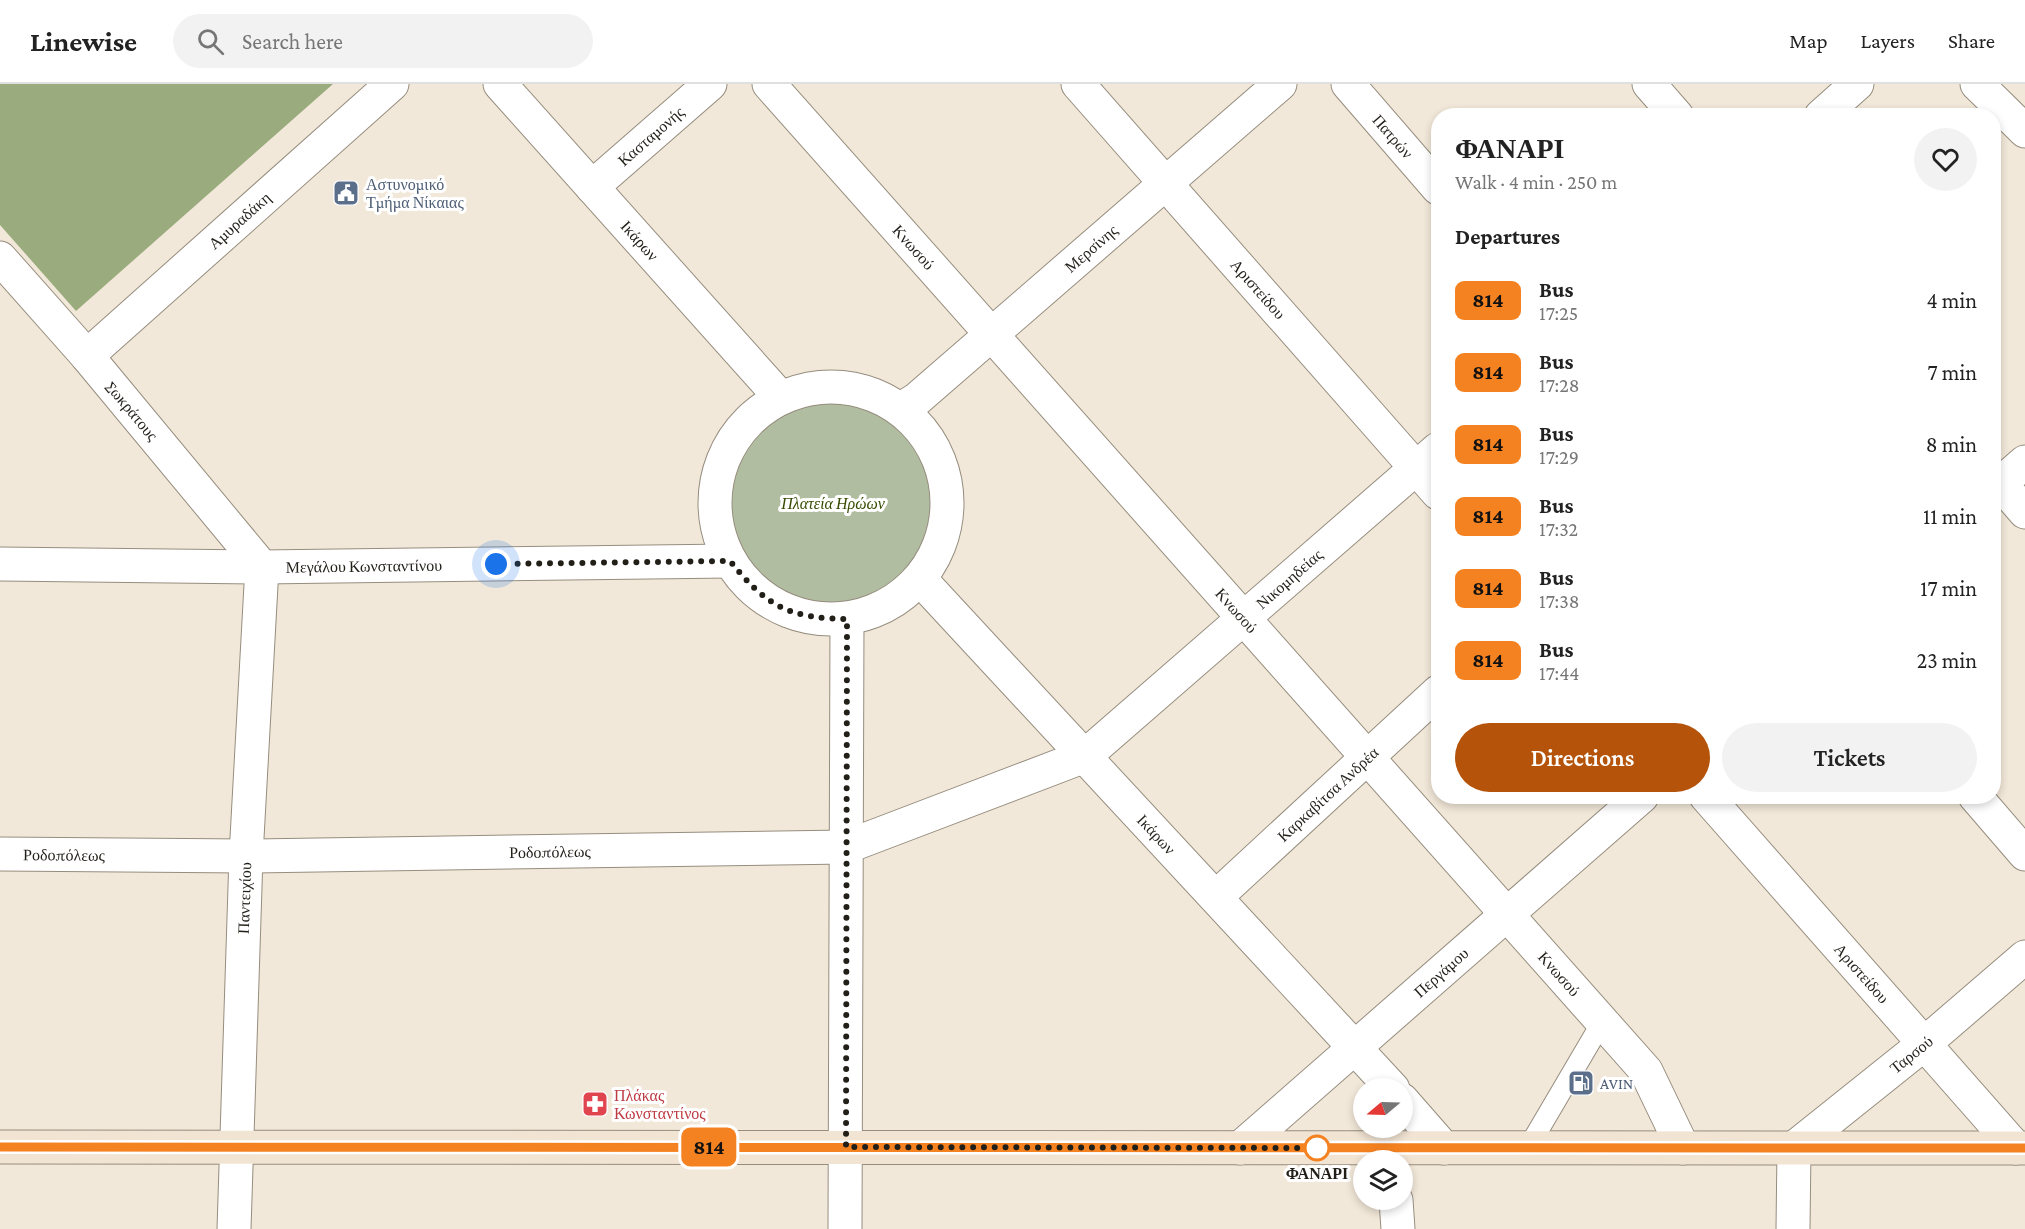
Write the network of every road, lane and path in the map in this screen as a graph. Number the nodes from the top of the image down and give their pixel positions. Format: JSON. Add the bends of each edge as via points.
{"nodes":[{"id":1,"x":392,"y":84,"type":"edge"},
{"id":2,"x":500,"y":84,"type":"edge"},
{"id":3,"x":710,"y":84,"type":"edge"},
{"id":4,"x":769,"y":84,"type":"edge"},
{"id":5,"x":1078,"y":84,"type":"edge"},
{"id":6,"x":1280,"y":84,"type":"edge"},
{"id":7,"x":1348,"y":84,"type":"edge"},
{"id":8,"x":1649,"y":84,"type":"edge"},
{"id":9,"x":1857,"y":84,"type":"edge"},
{"id":10,"x":1977,"y":84,"type":"edge"},
{"id":11,"x":1670,"y":108,"type":"edge"},
{"id":12,"x":1830,"y":108,"type":"edge"},
{"id":13,"x":2025,"y":131,"type":"edge"},
{"id":14,"x":1431,"y":180,"type":"edge"},
{"id":15,"x":1166,"y":183,"type":"junction"},
{"id":16,"x":592,"y":187,"type":"junction"},
{"id":17,"x":0,"y":258,"type":"edge"},
{"id":18,"x":991,"y":334,"type":"junction"},
{"id":19,"x":87,"y":356,"type":"junction"},
{"id":20,"x":780,"y":398,"type":"junction"},
{"id":21,"x":901,"y":409,"type":"junction"},
{"id":22,"x":1428,"y":458,"type":"edge"},
{"id":23,"x":2025,"y":462,"type":"edge"},
{"id":24,"x":2001,"y":479,"type":"edge"},
{"id":25,"x":2001,"y":488,"type":"edge"},
{"id":26,"x":2025,"y":512,"type":"edge"},
{"id":27,"x":730,"y":561,"type":"junction"},
{"id":28,"x":0,"y":564,"type":"edge"},
{"id":29,"x":262,"y":567,"type":"junction"},
{"id":30,"x":920,"y":579,"type":"junction"},
{"id":31,"x":1244,"y":618,"type":"junction"},
{"id":32,"x":847,"y":619,"type":"junction"},
{"id":33,"x":1431,"y":698,"type":"edge"},
{"id":34,"x":1085,"y":756,"type":"junction"},
{"id":35,"x":1368,"y":757,"type":"junction"},
{"id":36,"x":1633,"y":804,"type":"edge"},
{"id":37,"x":1713,"y":804,"type":"edge"},
{"id":38,"x":1981,"y":804,"type":"edge"},
{"id":39,"x":846,"y":848,"type":"junction"},
{"id":40,"x":0,"y":854,"type":"edge"},
{"id":41,"x":2025,"y":854,"type":"edge"},
{"id":42,"x":246,"y":856,"type":"junction"},
{"id":43,"x":1216,"y":897,"type":"junction"},
{"id":44,"x":1508,"y":914,"type":"junction"},
{"id":45,"x":2025,"y":957,"type":"edge"},
{"id":46,"x":1602,"y":1022,"type":"junction"},
{"id":47,"x":1924,"y":1044,"type":"junction"},
{"id":48,"x":1356,"y":1047,"type":"junction"},
{"id":49,"x":1383,"y":1078,"type":"edge"},
{"id":50,"x":1413,"y":1113,"type":"edge"},
{"id":51,"x":0,"y":1147,"type":"edge"},
{"id":52,"x":846,"y":1147,"type":"junction"},
{"id":53,"x":235,"y":1148,"type":"junction"},
{"id":54,"x":1240,"y":1148,"type":"junction"},
{"id":55,"x":1444,"y":1148,"type":"junction"},
{"id":56,"x":1528,"y":1148,"type":"junction"},
{"id":57,"x":1683,"y":1148,"type":"junction"},
{"id":58,"x":1794,"y":1148,"type":"junction"},
{"id":59,"x":2020,"y":1148,"type":"edge"},
{"id":60,"x":1353,"y":1152,"type":"edge"},
{"id":61,"x":1413,"y":1152,"type":"edge"},
{"id":62,"x":1397,"y":1210,"type":"edge"},
{"id":63,"x":234,"y":1229,"type":"edge"},
{"id":64,"x":846,"y":1229,"type":"edge"},
{"id":65,"x":1398,"y":1229,"type":"edge"},
{"id":66,"x":1793,"y":1229,"type":"edge"}],
"edges":[{"from":1,"to":19,"type":"street","name":"Αμυραδάκη"},
{"from":2,"to":16,"type":"street","name":"Ικάρων"},
{"from":3,"to":16,"type":"street","name":"Κασταμονής"},
{"from":4,"to":18,"type":"street","name":"Κνωσού"},
{"from":5,"to":15,"type":"street","name":"Αριστείδου"},
{"from":6,"to":15,"type":"street","name":"Μερσίνης"},
{"from":7,"to":14,"type":"street","name":"Πατρών"},
{"from":8,"to":11,"type":"street"},
{"from":9,"to":12,"type":"street"},
{"from":10,"to":13,"type":"street"},
{"from":15,"to":18,"type":"street","name":"Μερσίνης"},
{"from":15,"to":22,"type":"street","name":"Αριστείδου"},
{"from":16,"to":20,"type":"street","name":"Ικάρων"},
{"from":17,"to":19,"type":"street","name":"Σωκράτους"},
{"from":18,"to":21,"type":"street","name":"Μερσίνης"},
{"from":18,"to":31,"type":"street","name":"Κνωσού"},
{"from":19,"to":29,"type":"street","name":"Σωκράτους"},
{"from":20,"to":21,"type":"street","via":[[810,388],[842,386],[873,393]]},
{"from":20,"to":27,"type":"street","via":[[748,420],[726,451],[715,487],[717,525]]},
{"from":21,"to":30,"type":"street","via":[[921,428],[936,451],[945,476],[945,531]]},
{"from":22,"to":31,"type":"street","name":"Νικομηδείας"},
{"from":23,"to":24,"type":"street"},
{"from":25,"to":26,"type":"street"},
{"from":27,"to":29,"type":"street","name":"Μεγάλου Κωνσταντίνου"},
{"from":27,"to":32,"type":"street","via":[[752,588],[780,608],[812,619]]},
{"from":28,"to":29,"type":"street","name":"Μεγάλου Κωνσταντίνου"},
{"from":29,"to":42,"type":"street","name":"Παντειχίου"},
{"from":30,"to":32,"type":"street","via":[[899,598],[874,612]]},
{"from":30,"to":34,"type":"street","name":"Ικάρων"},
{"from":31,"to":34,"type":"street","name":"Νικομηδείας"},
{"from":31,"to":35,"type":"street","name":"Κνωσού"},
{"from":32,"to":39,"type":"street"},
{"from":33,"to":35,"type":"street","name":"Καρκαβίτσα Ανδρέα"},
{"from":34,"to":39,"type":"street","name":"Ροδοπόλεως"},
{"from":34,"to":43,"type":"street","name":"Ικάρων"},
{"from":35,"to":43,"type":"street","name":"Καρκαβίτσα Ανδρέα"},
{"from":35,"to":44,"type":"street","name":"Κνωσού"},
{"from":36,"to":44,"type":"street","name":"Περγάμου"},
{"from":37,"to":47,"type":"street","name":"Αριστείδου"},
{"from":38,"to":41,"type":"street"},
{"from":39,"to":42,"type":"street","name":"Ροδοπόλεως"},
{"from":39,"to":52,"type":"street"},
{"from":40,"to":42,"type":"street","name":"Ροδοπόλεως"},
{"from":42,"to":53,"type":"street","name":"Παντειχίου"},
{"from":43,"to":48,"type":"street","name":"Ικάρων"},
{"from":44,"to":46,"type":"street","name":"Κνωσού"},
{"from":44,"to":48,"type":"street","name":"Περγάμου"},
{"from":45,"to":47,"type":"street","name":"Ταρσού"},
{"from":46,"to":56,"type":"lane"},
{"from":46,"to":57,"type":"street","name":"Κνωσού","via":[[1646,1071]]},
{"from":47,"to":58,"type":"street","name":"Ταρσού"},
{"from":47,"to":59,"type":"street","name":"Αριστείδου"},
{"from":48,"to":49,"type":"street","name":"Ικάρων"},
{"from":48,"to":54,"type":"street","name":"Περγάμου"},
{"from":50,"to":55,"type":"street"},
{"from":51,"to":53,"type":"main road"},
{"from":52,"to":53,"type":"main road"},
{"from":52,"to":54,"type":"main road"},
{"from":52,"to":64,"type":"street"},
{"from":53,"to":63,"type":"street","name":"Παντειχίου"},
{"from":54,"to":60,"type":"main road"},
{"from":55,"to":56,"type":"main road"},
{"from":55,"to":61,"type":"main road"},
{"from":56,"to":57,"type":"main road"},
{"from":57,"to":58,"type":"main road"},
{"from":58,"to":59,"type":"main road"},
{"from":58,"to":66,"type":"street"},
{"from":62,"to":65,"type":"street"}]}
